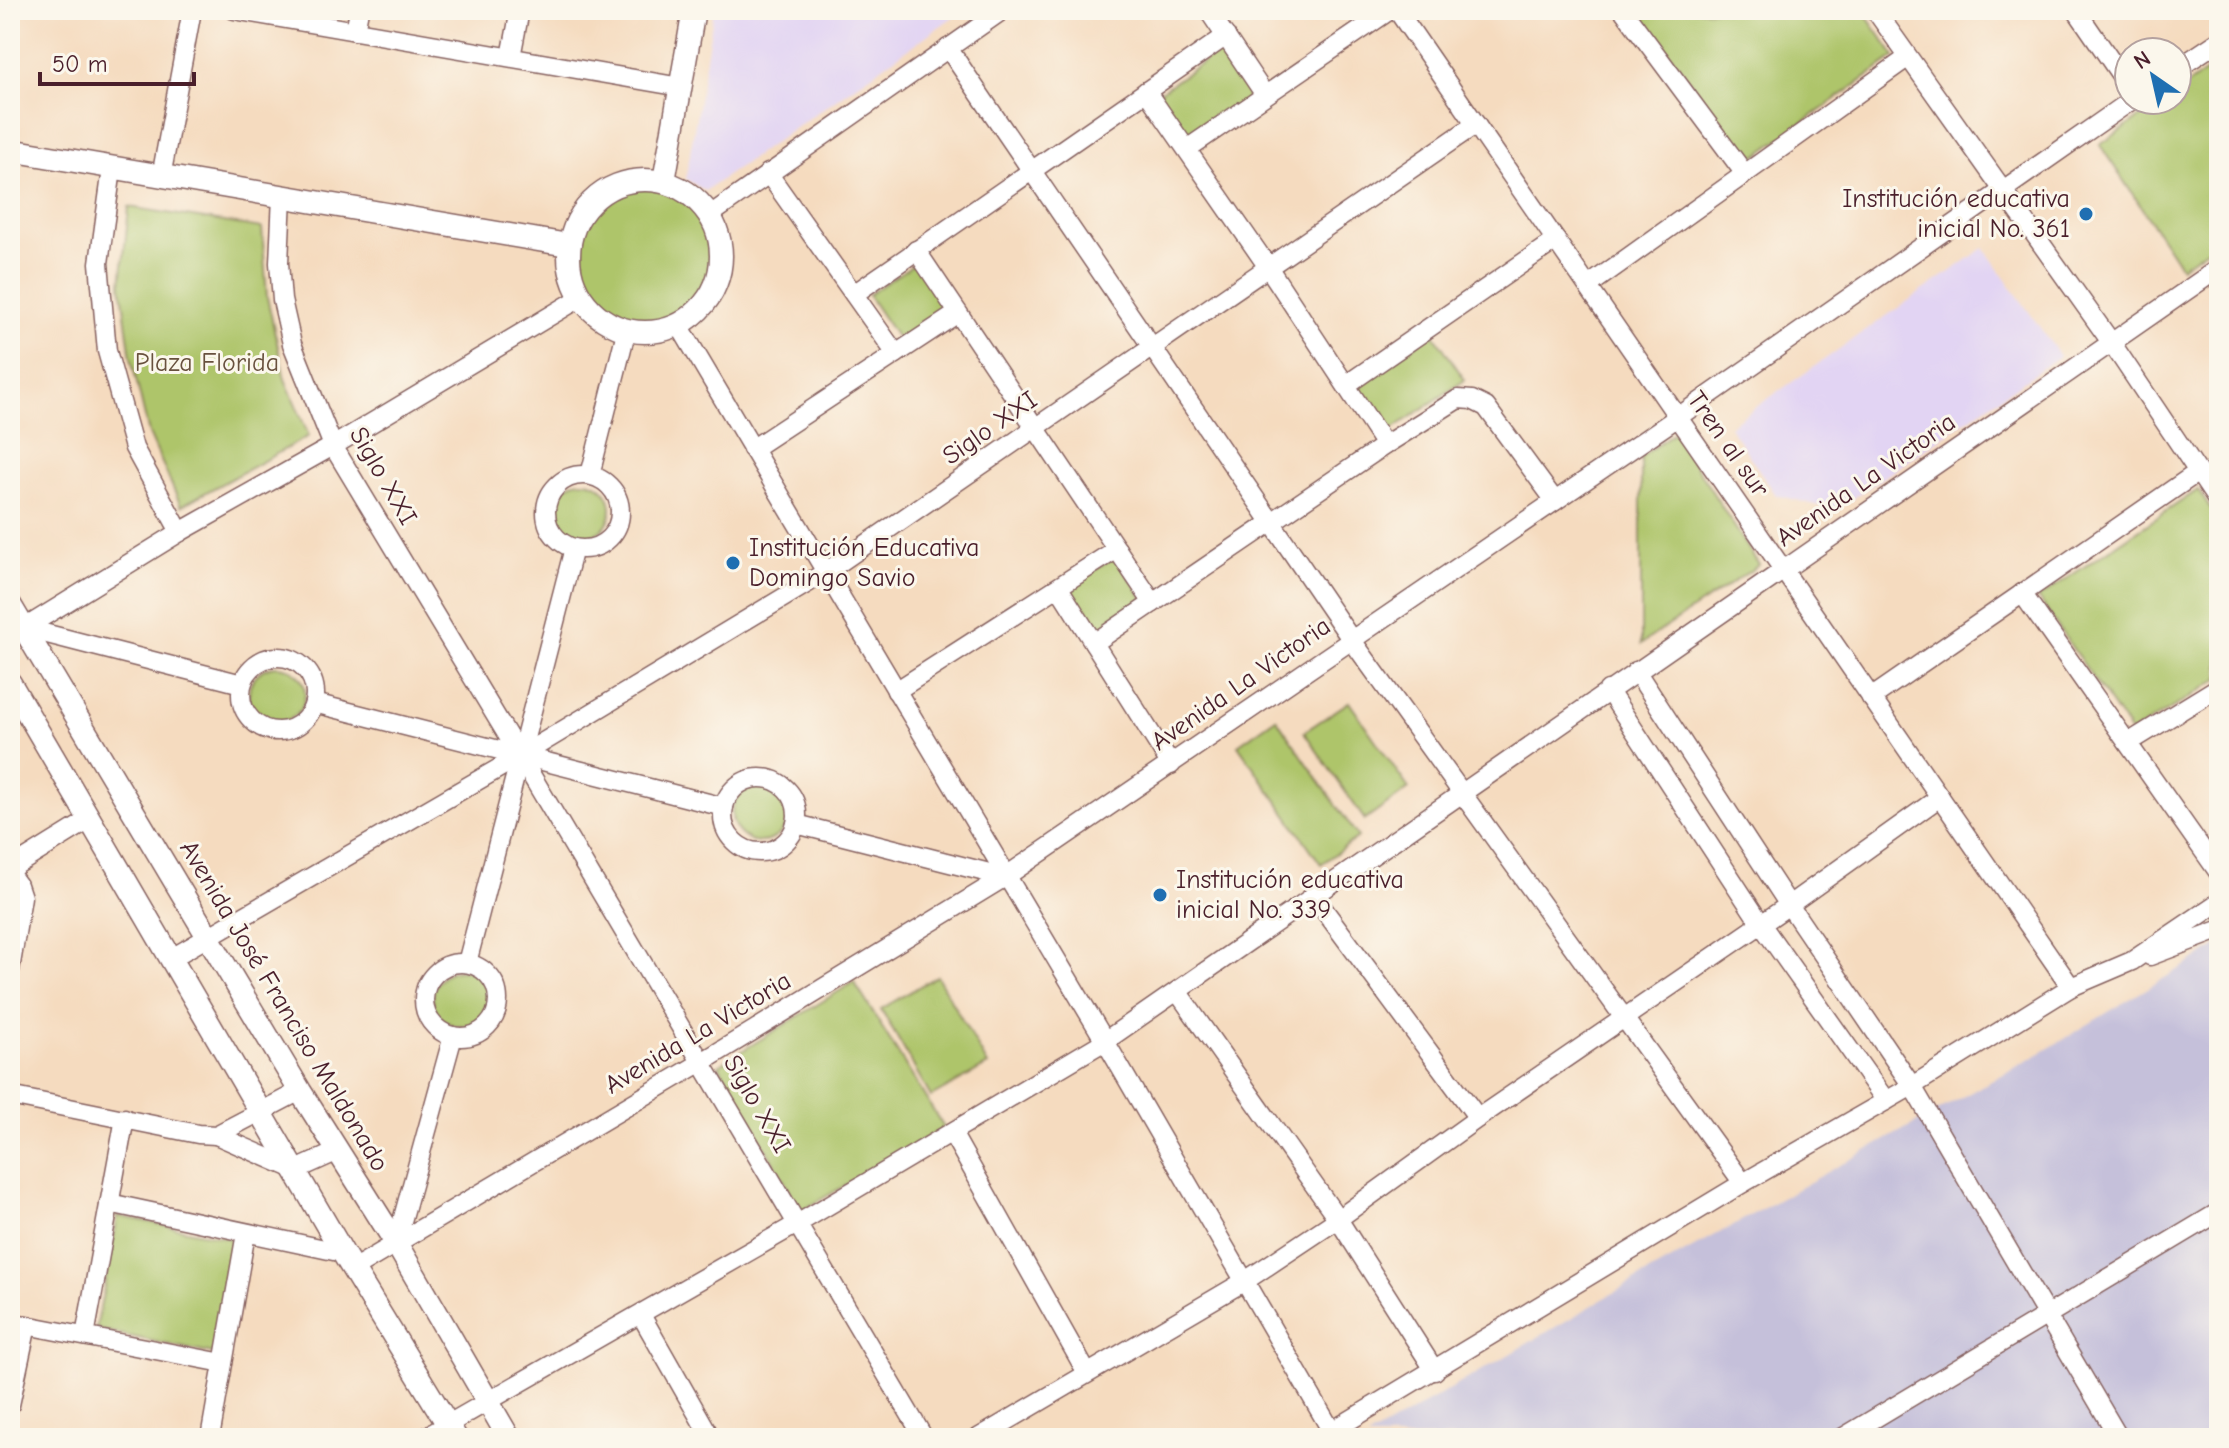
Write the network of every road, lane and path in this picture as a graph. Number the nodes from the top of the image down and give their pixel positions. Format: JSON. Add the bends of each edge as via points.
{"nodes":[{"id":1,"x":192,"y":10,"type":"edge"},
{"id":2,"x":234,"y":10,"type":"edge"},
{"id":3,"x":359,"y":10,"type":"edge"},
{"id":4,"x":520,"y":10,"type":"edge"},
{"id":5,"x":694,"y":10,"type":"edge"},
{"id":6,"x":1003,"y":10,"type":"edge"},
{"id":7,"x":1208,"y":10,"type":"edge"},
{"id":8,"x":1390,"y":10,"type":"edge"},
{"id":9,"x":1397,"y":10,"type":"edge"},
{"id":10,"x":1623,"y":10,"type":"edge"},
{"id":11,"x":1875,"y":10,"type":"edge"},
{"id":12,"x":2076,"y":10,"type":"edge"},
{"id":13,"x":355,"y":31,"type":"junction"},
{"id":14,"x":1226,"y":36,"type":"junction"},
{"id":15,"x":2219,"y":41,"type":"edge"},
{"id":16,"x":948,"y":48,"type":"junction"},
{"id":17,"x":511,"y":57,"type":"junction"},
{"id":18,"x":1907,"y":58,"type":"junction"},
{"id":19,"x":2193,"y":58,"type":"edge"},
{"id":20,"x":2113,"y":64,"type":"edge"},
{"id":21,"x":681,"y":87,"type":"junction"},
{"id":22,"x":1146,"y":91,"type":"junction"},
{"id":23,"x":1265,"y":95,"type":"junction"},
{"id":24,"x":2113,"y":113,"type":"edge"},
{"id":25,"x":1476,"y":124,"type":"junction"},
{"id":26,"x":1187,"y":149,"type":"junction"},
{"id":27,"x":10,"y":150,"type":"edge"},
{"id":28,"x":112,"y":169,"type":"junction"},
{"id":29,"x":1031,"y":170,"type":"junction"},
{"id":30,"x":768,"y":173,"type":"junction"},
{"id":31,"x":1745,"y":174,"type":"junction"},
{"id":32,"x":161,"y":177,"type":"junction"},
{"id":33,"x":664,"y":181,"type":"junction"},
{"id":34,"x":2003,"y":190,"type":"junction"},
{"id":35,"x":282,"y":196,"type":"junction"},
{"id":36,"x":710,"y":215,"type":"junction"},
{"id":37,"x":1556,"y":240,"type":"junction"},
{"id":38,"x":568,"y":245,"type":"junction"},
{"id":39,"x":916,"y":250,"type":"junction"},
{"id":40,"x":1268,"y":267,"type":"junction"},
{"id":41,"x":2219,"y":268,"type":"edge"},
{"id":42,"x":1588,"y":286,"type":"junction"},
{"id":43,"x":854,"y":294,"type":"junction"},
{"id":44,"x":580,"y":298,"type":"junction"},
{"id":45,"x":958,"y":313,"type":"junction"},
{"id":46,"x":679,"y":325,"type":"junction"},
{"id":47,"x":626,"y":332,"type":"junction"},
{"id":48,"x":2111,"y":342,"type":"junction"},
{"id":49,"x":1152,"y":346,"type":"junction"},
{"id":50,"x":896,"y":354,"type":"junction"},
{"id":51,"x":1346,"y":385,"type":"junction"},
{"id":52,"x":1678,"y":417,"type":"junction"},
{"id":53,"x":1036,"y":429,"type":"junction"},
{"id":54,"x":1385,"y":445,"type":"junction"},
{"id":55,"x":333,"y":446,"type":"junction"},
{"id":56,"x":752,"y":449,"type":"junction"},
{"id":57,"x":2198,"y":472,"type":"junction"},
{"id":58,"x":590,"y":475,"type":"junction"},
{"id":59,"x":1555,"y":501,"type":"junction"},
{"id":60,"x":2219,"y":503,"type":"edge"},
{"id":61,"x":1271,"y":522,"type":"junction"},
{"id":62,"x":180,"y":532,"type":"junction"},
{"id":63,"x":574,"y":548,"type":"junction"},
{"id":64,"x":1117,"y":549,"type":"junction"},
{"id":65,"x":1783,"y":569,"type":"junction"},
{"id":66,"x":826,"y":572,"type":"junction"},
{"id":67,"x":1059,"y":588,"type":"junction"},
{"id":68,"x":2022,"y":593,"type":"junction"},
{"id":69,"x":1153,"y":603,"type":"junction"},
{"id":70,"x":10,"y":605,"type":"edge"},
{"id":71,"x":17,"y":632,"type":"edge"},
{"id":72,"x":1351,"y":639,"type":"junction"},
{"id":73,"x":1094,"y":643,"type":"junction"},
{"id":74,"x":1636,"y":671,"type":"junction"},
{"id":75,"x":10,"y":683,"type":"edge"},
{"id":76,"x":242,"y":684,"type":"junction"},
{"id":77,"x":2219,"y":687,"type":"edge"},
{"id":78,"x":1608,"y":690,"type":"junction"},
{"id":79,"x":896,"y":691,"type":"junction"},
{"id":80,"x":1871,"y":698,"type":"junction"},
{"id":81,"x":314,"y":703,"type":"junction"},
{"id":82,"x":2128,"y":743,"type":"junction"},
{"id":83,"x":520,"y":756,"type":"junction"},
{"id":84,"x":1171,"y":765,"type":"junction"},
{"id":85,"x":1463,"y":792,"type":"junction"},
{"id":86,"x":1940,"y":797,"type":"junction"},
{"id":87,"x":724,"y":807,"type":"junction"},
{"id":88,"x":89,"y":820,"type":"junction"},
{"id":89,"x":796,"y":824,"type":"junction"},
{"id":90,"x":10,"y":872,"type":"edge"},
{"id":91,"x":2219,"y":873,"type":"edge"},
{"id":92,"x":1005,"y":877,"type":"junction"},
{"id":93,"x":1313,"y":895,"type":"junction"},
{"id":94,"x":2219,"y":902,"type":"edge"},
{"id":95,"x":1789,"y":905,"type":"junction"},
{"id":96,"x":1761,"y":924,"type":"junction"},
{"id":97,"x":2219,"y":930,"type":"edge"},
{"id":98,"x":208,"y":937,"type":"junction"},
{"id":99,"x":170,"y":959,"type":"junction"},
{"id":100,"x":2132,"y":961,"type":"junction"},
{"id":101,"x":467,"y":963,"type":"junction"},
{"id":102,"x":10,"y":970,"type":"edge"},
{"id":103,"x":2071,"y":987,"type":"junction"},
{"id":104,"x":1177,"y":991,"type":"junction"},
{"id":105,"x":1624,"y":1017,"type":"junction"},
{"id":106,"x":453,"y":1036,"type":"junction"},
{"id":107,"x":1105,"y":1041,"type":"junction"},
{"id":108,"x":702,"y":1062,"type":"junction"},
{"id":109,"x":1912,"y":1086,"type":"junction"},
{"id":110,"x":300,"y":1091,"type":"junction"},
{"id":111,"x":10,"y":1096,"type":"edge"},
{"id":112,"x":1886,"y":1101,"type":"junction"},
{"id":113,"x":260,"y":1111,"type":"junction"},
{"id":114,"x":125,"y":1118,"type":"junction"},
{"id":115,"x":1478,"y":1118,"type":"junction"},
{"id":116,"x":952,"y":1133,"type":"junction"},
{"id":117,"x":216,"y":1135,"type":"junction"},
{"id":118,"x":338,"y":1151,"type":"junction"},
{"id":119,"x":296,"y":1170,"type":"junction"},
{"id":120,"x":1743,"y":1183,"type":"junction"},
{"id":121,"x":109,"y":1203,"type":"junction"},
{"id":122,"x":2219,"y":1212,"type":"edge"},
{"id":123,"x":1338,"y":1219,"type":"junction"},
{"id":124,"x":797,"y":1224,"type":"junction"},
{"id":125,"x":246,"y":1233,"type":"junction"},
{"id":126,"x":396,"y":1243,"type":"junction"},
{"id":127,"x":348,"y":1261,"type":"junction"},
{"id":128,"x":1245,"y":1281,"type":"junction"},
{"id":129,"x":641,"y":1315,"type":"junction"},
{"id":130,"x":2045,"y":1316,"type":"junction"},
{"id":131,"x":18,"y":1323,"type":"edge"},
{"id":132,"x":85,"y":1336,"type":"junction"},
{"id":133,"x":223,"y":1363,"type":"junction"},
{"id":134,"x":1435,"y":1371,"type":"junction"},
{"id":135,"x":1087,"y":1373,"type":"junction"},
{"id":136,"x":488,"y":1401,"type":"junction"},
{"id":137,"x":10,"y":1405,"type":"edge"},
{"id":138,"x":452,"y":1431,"type":"edge"},
{"id":139,"x":1326,"y":1434,"type":"edge"},
{"id":140,"x":210,"y":1438,"type":"edge"},
{"id":141,"x":424,"y":1438,"type":"edge"},
{"id":142,"x":509,"y":1438,"type":"edge"},
{"id":143,"x":711,"y":1438,"type":"edge"},
{"id":144,"x":924,"y":1438,"type":"edge"},
{"id":145,"x":978,"y":1438,"type":"edge"},
{"id":146,"x":1842,"y":1438,"type":"edge"},
{"id":147,"x":2119,"y":1438,"type":"edge"}],
"edges":[{"from":1,"to":32,"type":"street"},
{"from":2,"to":13,"type":"street"},
{"from":3,"to":13,"type":"street"},
{"from":4,"to":17,"type":"street"},
{"from":5,"to":21,"type":"street"},
{"from":6,"to":16,"type":"street"},
{"from":7,"to":14,"type":"street"},
{"from":8,"to":23,"type":"street"},
{"from":9,"to":25,"type":"street","name":"Tren al sur"},
{"from":10,"to":31,"type":"street"},
{"from":11,"to":18,"type":"street"},
{"from":12,"to":20,"type":"street"},
{"from":13,"to":17,"type":"street"},
{"from":14,"to":22,"type":"street"},
{"from":14,"to":23,"type":"street"},
{"from":15,"to":19,"type":"street"},
{"from":16,"to":29,"type":"street"},
{"from":16,"to":30,"type":"street"},
{"from":17,"to":21,"type":"street"},
{"from":18,"to":31,"type":"street"},
{"from":18,"to":34,"type":"street"},
{"from":21,"to":33,"type":"street"},
{"from":22,"to":26,"type":"street"},
{"from":22,"to":29,"type":"street"},
{"from":23,"to":26,"type":"street"},
{"from":24,"to":34,"type":"street","name":"Avenida La Victoria"},
{"from":25,"to":37,"type":"street","name":"Tren al sur"},
{"from":25,"to":40,"type":"street","name":"Siglo XXI"},
{"from":26,"to":40,"type":"street"},
{"from":27,"to":28,"type":"street"},
{"from":28,"to":32,"type":"street"},
{"from":28,"to":62,"type":"street","via":[[99,263],[107,351],[134,448]]},
{"from":29,"to":39,"type":"street"},
{"from":29,"to":49,"type":"street"},
{"from":30,"to":36,"type":"street"},
{"from":30,"to":43,"type":"street"},
{"from":31,"to":42,"type":"street"},
{"from":32,"to":35,"type":"street"},
{"from":33,"to":36,"type":"street","via":[[688,193]]},
{"from":33,"to":38,"type":"street","via":[[628,181],[608,189],[590,202]]},
{"from":34,"to":48,"type":"street"},
{"from":34,"to":52,"type":"street","name":"Avenida La Victoria"},
{"from":35,"to":38,"type":"street"},
{"from":35,"to":55,"type":"street","name":"Siglo XXI","via":[[282,300],[296,356]]},
{"from":36,"to":46,"type":"street","via":[[720,242],[720,267],[713,291]]},
{"from":37,"to":42,"type":"street","name":"Tren al sur"},
{"from":37,"to":51,"type":"street"},
{"from":38,"to":44,"type":"street","via":[[571,277]]},
{"from":39,"to":43,"type":"street"},
{"from":39,"to":45,"type":"street"},
{"from":40,"to":49,"type":"street","name":"Siglo XXI"},
{"from":40,"to":51,"type":"street"},
{"from":41,"to":48,"type":"street","name":"Avenida La Victoria"},
{"from":42,"to":52,"type":"street","name":"Tren al sur"},
{"from":43,"to":50,"type":"street"},
{"from":44,"to":47,"type":"street","via":[[602,320]]},
{"from":44,"to":55,"type":"street"},
{"from":45,"to":50,"type":"street"},
{"from":45,"to":53,"type":"street"},
{"from":46,"to":47,"type":"street"},
{"from":46,"to":56,"type":"street"},
{"from":47,"to":58,"type":"street"},
{"from":48,"to":57,"type":"street"},
{"from":48,"to":65,"type":"street","name":"Avenida La Victoria"},
{"from":49,"to":53,"type":"street","name":"Siglo XXI"},
{"from":49,"to":61,"type":"street"},
{"from":50,"to":56,"type":"street"},
{"from":51,"to":54,"type":"street"},
{"from":52,"to":59,"type":"street","name":"Avenida La Victoria"},
{"from":52,"to":65,"type":"street","name":"Tren al sur"},
{"from":53,"to":64,"type":"street"},
{"from":53,"to":66,"type":"street","name":"Siglo XXI"},
{"from":54,"to":59,"type":"street","via":[[1458,399],[1472,400],[1486,407]]},
{"from":54,"to":61,"type":"street"},
{"from":55,"to":62,"type":"street"},
{"from":55,"to":83,"type":"street","name":"Siglo XXI"},
{"from":56,"to":66,"type":"street"},
{"from":57,"to":60,"type":"street"},
{"from":57,"to":68,"type":"street"},
{"from":58,"to":63,"type":"street","via":[[569,477],[548,499],[550,529]]},
{"from":58,"to":63,"type":"street","via":[[614,491],[619,519],[602,543]]},
{"from":59,"to":72,"type":"street","name":"Avenida La Victoria"},
{"from":61,"to":69,"type":"street"},
{"from":61,"to":72,"type":"street"},
{"from":62,"to":71,"type":"street"},
{"from":63,"to":83,"type":"street"},
{"from":64,"to":67,"type":"street"},
{"from":64,"to":69,"type":"street"},
{"from":65,"to":74,"type":"street","name":"Avenida La Victoria"},
{"from":65,"to":80,"type":"street","name":"Tren al sur"},
{"from":66,"to":79,"type":"street"},
{"from":66,"to":83,"type":"street","name":"Siglo XXI"},
{"from":67,"to":73,"type":"street"},
{"from":67,"to":79,"type":"street"},
{"from":68,"to":80,"type":"street"},
{"from":68,"to":82,"type":"street"},
{"from":69,"to":73,"type":"street"},
{"from":70,"to":71,"type":"street","name":"Avenida José Franciso Maldonado"},
{"from":71,"to":76,"type":"street"},
{"from":71,"to":98,"type":"street","name":"Avenida José Franciso Maldonado"},
{"from":72,"to":84,"type":"street","name":"Avenida La Victoria"},
{"from":72,"to":85,"type":"street"},
{"from":73,"to":84,"type":"street"},
{"from":74,"to":78,"type":"street","name":"Avenida La Victoria"},
{"from":74,"to":95,"type":"street"},
{"from":75,"to":88,"type":"street"},
{"from":76,"to":81,"type":"street","via":[[262,660],[283,657],[309,673]]},
{"from":76,"to":81,"type":"street","via":[[246,712],[268,730],[297,726]]},
{"from":77,"to":82,"type":"street"},
{"from":78,"to":85,"type":"street","name":"Avenida La Victoria"},
{"from":78,"to":96,"type":"street"},
{"from":79,"to":92,"type":"street"},
{"from":80,"to":86,"type":"street","name":"Tren al sur"},
{"from":81,"to":83,"type":"street"},
{"from":82,"to":91,"type":"street"},
{"from":83,"to":87,"type":"street"},
{"from":83,"to":98,"type":"street","name":"Siglo XXI"},
{"from":83,"to":101,"type":"street"},
{"from":83,"to":108,"type":"street","name":"Siglo XXI"},
{"from":84,"to":92,"type":"street","name":"Avenida La Victoria"},
{"from":85,"to":93,"type":"street","name":"Avenida La Victoria"},
{"from":85,"to":105,"type":"street"},
{"from":86,"to":95,"type":"street"},
{"from":86,"to":103,"type":"street","name":"Tren al sur"},
{"from":87,"to":89,"type":"street","via":[[729,835],[751,851],[779,847]]},
{"from":87,"to":89,"type":"street","via":[[743,783],[774,781],[796,803]]},
{"from":88,"to":90,"type":"street"},
{"from":88,"to":99,"type":"street"},
{"from":89,"to":92,"type":"street"},
{"from":90,"to":102,"type":"street","via":[[22,897]]},
{"from":92,"to":107,"type":"street"},
{"from":92,"to":108,"type":"street","name":"Avenida La Victoria"},
{"from":93,"to":104,"type":"street","name":"Avenida La Victoria"},
{"from":93,"to":115,"type":"street"},
{"from":94,"to":100,"type":"street"},
{"from":95,"to":96,"type":"street"},
{"from":95,"to":109,"type":"street"},
{"from":96,"to":105,"type":"street"},
{"from":96,"to":112,"type":"street"},
{"from":97,"to":100,"type":"street"},
{"from":98,"to":99,"type":"street","name":"Siglo XXI"},
{"from":98,"to":110,"type":"street","name":"Avenida José Franciso Maldonado"},
{"from":99,"to":113,"type":"street"},
{"from":100,"to":103,"type":"street"},
{"from":101,"to":106,"type":"street","via":[[438,971],[426,988],[428,1018]]},
{"from":101,"to":106,"type":"street","via":[[492,979],[497,1007],[481,1031]]},
{"from":103,"to":109,"type":"street"},
{"from":104,"to":107,"type":"street","name":"Avenida La Victoria"},
{"from":104,"to":123,"type":"street"},
{"from":105,"to":115,"type":"street"},
{"from":105,"to":120,"type":"street"},
{"from":106,"to":126,"type":"street"},
{"from":107,"to":116,"type":"street","name":"Avenida La Victoria"},
{"from":107,"to":128,"type":"street"},
{"from":108,"to":124,"type":"street","name":"Siglo XXI"},
{"from":108,"to":126,"type":"street","name":"Avenida La Victoria"},
{"from":109,"to":112,"type":"street"},
{"from":109,"to":130,"type":"street"},
{"from":110,"to":113,"type":"street"},
{"from":110,"to":118,"type":"street","name":"Avenida José Franciso Maldonado"},
{"from":111,"to":114,"type":"street"},
{"from":112,"to":120,"type":"street"},
{"from":113,"to":117,"type":"street"},
{"from":113,"to":119,"type":"street"},
{"from":114,"to":117,"type":"street"},
{"from":114,"to":121,"type":"street"},
{"from":115,"to":123,"type":"street"},
{"from":116,"to":124,"type":"street","name":"Avenida La Victoria"},
{"from":116,"to":135,"type":"street"},
{"from":117,"to":119,"type":"street"},
{"from":118,"to":119,"type":"street"},
{"from":118,"to":126,"type":"street","name":"Avenida José Franciso Maldonado"},
{"from":119,"to":127,"type":"street"},
{"from":120,"to":134,"type":"street"},
{"from":121,"to":125,"type":"street"},
{"from":121,"to":132,"type":"street"},
{"from":122,"to":130,"type":"street"},
{"from":123,"to":128,"type":"street"},
{"from":123,"to":134,"type":"street"},
{"from":124,"to":129,"type":"street","name":"Avenida La Victoria"},
{"from":124,"to":144,"type":"street","name":"Siglo XXI"},
{"from":125,"to":127,"type":"street"},
{"from":125,"to":133,"type":"street"},
{"from":126,"to":127,"type":"street","name":"Avenida La Victoria"},
{"from":126,"to":136,"type":"street","name":"Avenida José Franciso Maldonado"},
{"from":127,"to":138,"type":"street"},
{"from":128,"to":135,"type":"street"},
{"from":128,"to":139,"type":"street"},
{"from":129,"to":136,"type":"street","name":"Avenida La Victoria"},
{"from":129,"to":143,"type":"street"},
{"from":130,"to":146,"type":"street"},
{"from":130,"to":147,"type":"street"},
{"from":131,"to":132,"type":"street"},
{"from":131,"to":137,"type":"street"},
{"from":132,"to":133,"type":"street"},
{"from":133,"to":140,"type":"street"},
{"from":134,"to":139,"type":"street"},
{"from":135,"to":145,"type":"street"},
{"from":136,"to":138,"type":"street","name":"Avenida La Victoria"},
{"from":136,"to":142,"type":"street","name":"Avenida José Franciso Maldonado"},
{"from":138,"to":141,"type":"street","name":"Avenida La Victoria"}]}
